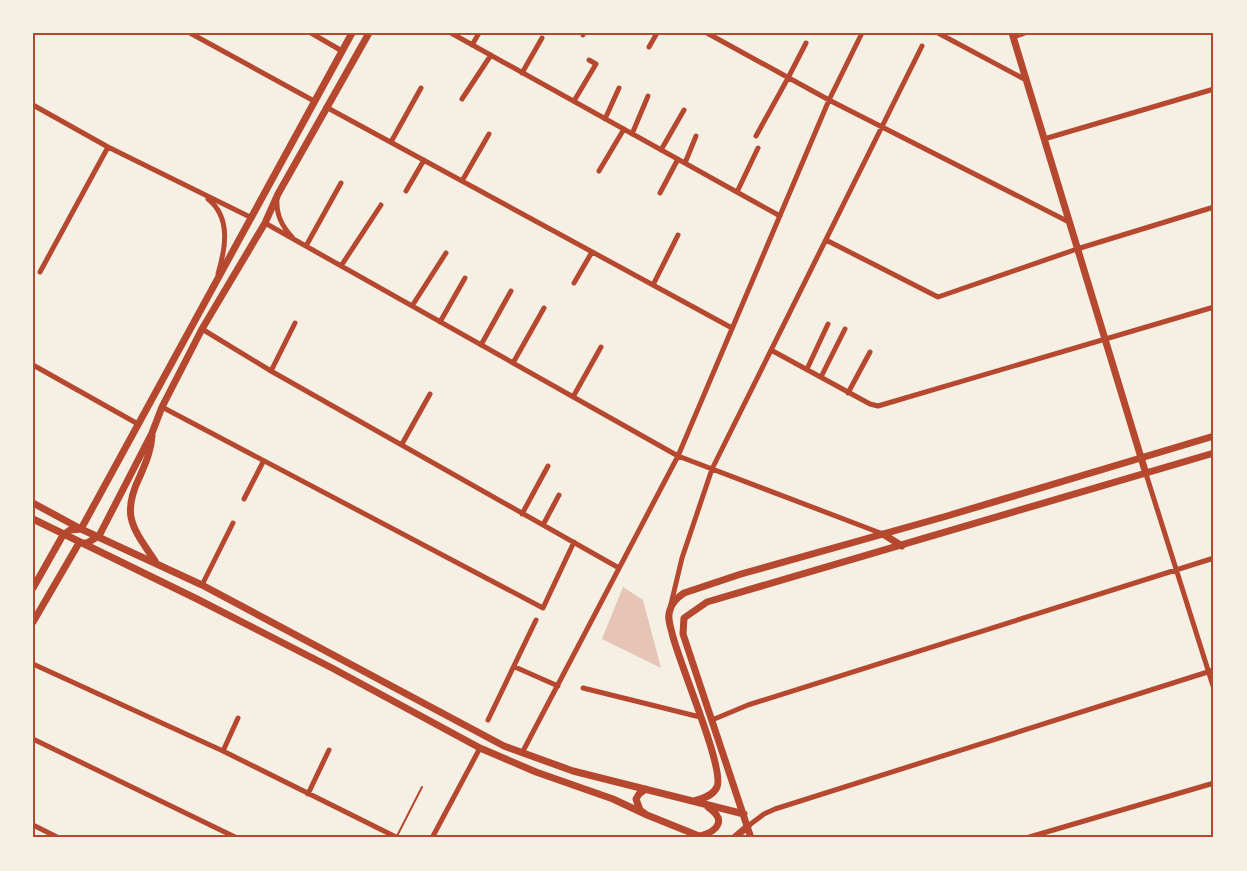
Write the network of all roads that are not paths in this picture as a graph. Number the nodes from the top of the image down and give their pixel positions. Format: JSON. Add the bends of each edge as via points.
{"nodes":[{"id":1,"x":190,"y":33,"type":"edge"},
{"id":2,"x":311,"y":33,"type":"edge"},
{"id":3,"x":352,"y":33,"type":"edge"},
{"id":4,"x":369,"y":33,"type":"edge"},
{"id":5,"x":451,"y":33,"type":"edge"},
{"id":6,"x":479,"y":33,"type":"edge"},
{"id":7,"x":657,"y":33,"type":"edge"},
{"id":8,"x":707,"y":33,"type":"edge"},
{"id":9,"x":862,"y":33,"type":"edge"},
{"id":10,"x":938,"y":33,"type":"edge"},
{"id":11,"x":1025,"y":33,"type":"edge"},
{"id":12,"x":1013,"y":35,"type":"edge"},
{"id":13,"x":542,"y":38,"type":"dead end"},
{"id":14,"x":806,"y":43,"type":"dead end"},
{"id":15,"x":472,"y":45,"type":"junction"},
{"id":16,"x":922,"y":46,"type":"dead end"},
{"id":17,"x":650,"y":47,"type":"dead end"},
{"id":18,"x":342,"y":51,"type":"junction"},
{"id":19,"x":491,"y":55,"type":"junction"},
{"id":20,"x":589,"y":60,"type":"dead end"},
{"id":21,"x":522,"y":73,"type":"junction"},
{"id":22,"x":788,"y":78,"type":"junction"},
{"id":23,"x":1027,"y":81,"type":"junction"},
{"id":24,"x":421,"y":88,"type":"dead end"},
{"id":25,"x":619,"y":88,"type":"dead end"},
{"id":26,"x":1214,"y":89,"type":"edge"},
{"id":27,"x":648,"y":96,"type":"dead end"},
{"id":28,"x":462,"y":99,"type":"dead end"},
{"id":29,"x":829,"y":100,"type":"junction"},
{"id":30,"x":314,"y":101,"type":"junction"},
{"id":31,"x":574,"y":101,"type":"junction"},
{"id":32,"x":33,"y":105,"type":"edge"},
{"id":33,"x":326,"y":107,"type":"junction"},
{"id":34,"x":684,"y":110,"type":"dead end"},
{"id":35,"x":605,"y":119,"type":"junction"},
{"id":36,"x":882,"y":127,"type":"junction"},
{"id":37,"x":624,"y":129,"type":"junction"},
{"id":38,"x":489,"y":134,"type":"dead end"},
{"id":39,"x":632,"y":134,"type":"junction"},
{"id":40,"x":696,"y":136,"type":"dead end"},
{"id":41,"x":756,"y":136,"type":"dead end"},
{"id":42,"x":1044,"y":139,"type":"junction"},
{"id":43,"x":391,"y":142,"type":"junction"},
{"id":44,"x":108,"y":147,"type":"junction"},
{"id":45,"x":758,"y":148,"type":"dead end"},
{"id":46,"x":661,"y":150,"type":"junction"},
{"id":47,"x":678,"y":159,"type":"junction"},
{"id":48,"x":424,"y":160,"type":"junction"},
{"id":49,"x":685,"y":163,"type":"junction"},
{"id":50,"x":599,"y":171,"type":"dead end"},
{"id":51,"x":462,"y":181,"type":"junction"},
{"id":52,"x":341,"y":183,"type":"dead end"},
{"id":53,"x":406,"y":191,"type":"dead end"},
{"id":54,"x":737,"y":192,"type":"junction"},
{"id":55,"x":200,"y":193,"type":"junction"},
{"id":56,"x":660,"y":193,"type":"dead end"},
{"id":57,"x":278,"y":194,"type":"junction"},
{"id":58,"x":381,"y":205,"type":"dead end"},
{"id":59,"x":1214,"y":207,"type":"edge"},
{"id":60,"x":780,"y":216,"type":"junction"},
{"id":61,"x":252,"y":218,"type":"junction"},
{"id":62,"x":1069,"y":222,"type":"junction"},
{"id":63,"x":265,"y":223,"type":"junction"},
{"id":64,"x":678,"y":234,"type":"dead end"},
{"id":65,"x":295,"y":240,"type":"junction"},
{"id":66,"x":826,"y":240,"type":"junction"},
{"id":67,"x":306,"y":246,"type":"junction"},
{"id":68,"x":1077,"y":249,"type":"junction"},
{"id":69,"x":592,"y":252,"type":"junction"},
{"id":70,"x":446,"y":253,"type":"dead end"},
{"id":71,"x":341,"y":266,"type":"junction"},
{"id":72,"x":40,"y":272,"type":"dead end"},
{"id":73,"x":218,"y":276,"type":"junction"},
{"id":74,"x":465,"y":278,"type":"dead end"},
{"id":75,"x":574,"y":283,"type":"dead end"},
{"id":76,"x":653,"y":285,"type":"junction"},
{"id":77,"x":511,"y":291,"type":"dead end"},
{"id":78,"x":412,"y":306,"type":"junction"},
{"id":79,"x":1214,"y":307,"type":"edge"},
{"id":80,"x":543,"y":308,"type":"dead end"},
{"id":81,"x":440,"y":322,"type":"junction"},
{"id":82,"x":295,"y":323,"type":"dead end"},
{"id":83,"x":828,"y":324,"type":"dead end"},
{"id":84,"x":732,"y":328,"type":"junction"},
{"id":85,"x":202,"y":329,"type":"junction"},
{"id":86,"x":845,"y":329,"type":"dead end"},
{"id":87,"x":1104,"y":339,"type":"junction"},
{"id":88,"x":481,"y":345,"type":"junction"},
{"id":89,"x":601,"y":347,"type":"dead end"},
{"id":90,"x":771,"y":350,"type":"junction"},
{"id":91,"x":870,"y":352,"type":"dead end"},
{"id":92,"x":513,"y":363,"type":"junction"},
{"id":93,"x":33,"y":365,"type":"edge"},
{"id":94,"x":807,"y":369,"type":"junction"},
{"id":95,"x":271,"y":371,"type":"junction"},
{"id":96,"x":821,"y":377,"type":"junction"},
{"id":97,"x":849,"y":393,"type":"junction"},
{"id":98,"x":430,"y":394,"type":"dead end"},
{"id":99,"x":573,"y":397,"type":"junction"},
{"id":100,"x":162,"y":407,"type":"junction"},
{"id":101,"x":138,"y":424,"type":"junction"},
{"id":102,"x":152,"y":433,"type":"junction"},
{"id":103,"x":1214,"y":436,"type":"edge"},
{"id":104,"x":402,"y":444,"type":"junction"},
{"id":105,"x":1214,"y":453,"type":"edge"},
{"id":106,"x":678,"y":456,"type":"junction"},
{"id":107,"x":1142,"y":458,"type":"junction"},
{"id":108,"x":263,"y":462,"type":"junction"},
{"id":109,"x":548,"y":466,"type":"dead end"},
{"id":110,"x":711,"y":469,"type":"junction"},
{"id":111,"x":1146,"y":474,"type":"junction"},
{"id":112,"x":559,"y":495,"type":"dead end"},
{"id":113,"x":244,"y":499,"type":"dead end"},
{"id":114,"x":33,"y":503,"type":"edge"},
{"id":115,"x":522,"y":514,"type":"junction"},
{"id":116,"x":33,"y":519,"type":"edge"},
{"id":117,"x":234,"y":523,"type":"dead end"},
{"id":118,"x":543,"y":525,"type":"junction"},
{"id":119,"x":81,"y":529,"type":"junction"},
{"id":120,"x":883,"y":534,"type":"junction"},
{"id":121,"x":63,"y":536,"type":"junction"},
{"id":122,"x":99,"y":536,"type":"junction"},
{"id":123,"x":574,"y":542,"type":"junction"},
{"id":124,"x":79,"y":543,"type":"junction"},
{"id":125,"x":902,"y":546,"type":"junction"},
{"id":126,"x":1214,"y":558,"type":"edge"},
{"id":127,"x":156,"y":563,"type":"junction"},
{"id":128,"x":619,"y":568,"type":"junction"},
{"id":129,"x":1176,"y":570,"type":"junction"},
{"id":130,"x":202,"y":585,"type":"junction"},
{"id":131,"x":33,"y":588,"type":"edge"},
{"id":132,"x":670,"y":609,"type":"junction"},
{"id":133,"x":536,"y":620,"type":"dead end"},
{"id":134,"x":33,"y":622,"type":"edge"},
{"id":135,"x":33,"y":664,"type":"edge"},
{"id":136,"x":515,"y":667,"type":"junction"},
{"id":137,"x":1211,"y":671,"type":"edge"},
{"id":138,"x":558,"y":686,"type":"junction"},
{"id":139,"x":583,"y":688,"type":"dead end"},
{"id":140,"x":1214,"y":689,"type":"edge"},
{"id":141,"x":711,"y":717,"type":"junction"},
{"id":142,"x":238,"y":718,"type":"dead end"},
{"id":143,"x":488,"y":720,"type":"dead end"},
{"id":144,"x":702,"y":721,"type":"junction"},
{"id":145,"x":33,"y":739,"type":"edge"},
{"id":146,"x":480,"y":748,"type":"junction"},
{"id":147,"x":329,"y":750,"type":"dead end"},
{"id":148,"x":223,"y":751,"type":"junction"},
{"id":149,"x":522,"y":753,"type":"junction"},
{"id":150,"x":1214,"y":783,"type":"edge"},
{"id":151,"x":422,"y":787,"type":"dead end"},
{"id":152,"x":652,"y":790,"type":"junction"},
{"id":153,"x":308,"y":794,"type":"junction"},
{"id":154,"x":694,"y":801,"type":"junction"},
{"id":155,"x":703,"y":804,"type":"junction"},
{"id":156,"x":744,"y":814,"type":"junction"},
{"id":157,"x":647,"y":815,"type":"junction"},
{"id":158,"x":33,"y":825,"type":"edge"},
{"id":159,"x":748,"y":826,"type":"junction"},
{"id":160,"x":702,"y":837,"type":"edge"},
{"id":161,"x":58,"y":838,"type":"edge"},
{"id":162,"x":237,"y":838,"type":"edge"},
{"id":163,"x":398,"y":838,"type":"edge"},
{"id":164,"x":432,"y":838,"type":"edge"},
{"id":165,"x":734,"y":838,"type":"edge"},
{"id":166,"x":751,"y":838,"type":"edge"},
{"id":167,"x":1026,"y":838,"type":"edge"}],
"edges":[{"from":1,"to":30,"type":"street"},
{"from":2,"to":18,"type":"street"},
{"from":3,"to":18,"type":"main road"},
{"from":4,"to":33,"type":"main road"},
{"from":5,"to":15,"type":"street"},
{"from":6,"to":15,"type":"street"},
{"from":7,"to":17,"type":"street"},
{"from":8,"to":22,"type":"street"},
{"from":9,"to":29,"type":"street"},
{"from":10,"to":23,"type":"street"},
{"from":11,"to":12,"type":"street"},
{"from":12,"to":23,"type":"main road"},
{"from":13,"to":21,"type":"street"},
{"from":14,"to":22,"type":"street"},
{"from":15,"to":19,"type":"street"},
{"from":16,"to":36,"type":"street"},
{"from":18,"to":30,"type":"main road"},
{"from":19,"to":21,"type":"street"},
{"from":19,"to":28,"type":"street"},
{"from":20,"to":31,"type":"street","via":[[596,64]]},
{"from":21,"to":31,"type":"street"},
{"from":22,"to":29,"type":"street"},
{"from":22,"to":41,"type":"street"},
{"from":23,"to":42,"type":"main road"},
{"from":24,"to":43,"type":"street"},
{"from":25,"to":35,"type":"street"},
{"from":26,"to":42,"type":"street"},
{"from":27,"to":39,"type":"street"},
{"from":29,"to":36,"type":"street"},
{"from":29,"to":60,"type":"street"},
{"from":30,"to":33,"type":"main road"},
{"from":30,"to":61,"type":"main road"},
{"from":31,"to":35,"type":"street"},
{"from":32,"to":44,"type":"street"},
{"from":33,"to":43,"type":"street"},
{"from":33,"to":57,"type":"main road"},
{"from":34,"to":46,"type":"street"},
{"from":35,"to":37,"type":"street"},
{"from":36,"to":62,"type":"street"},
{"from":36,"to":66,"type":"street"},
{"from":37,"to":39,"type":"street"},
{"from":37,"to":50,"type":"street"},
{"from":38,"to":51,"type":"street"},
{"from":39,"to":46,"type":"street"},
{"from":40,"to":49,"type":"street"},
{"from":42,"to":62,"type":"main road"},
{"from":43,"to":48,"type":"street"},
{"from":44,"to":55,"type":"street"},
{"from":44,"to":72,"type":"street"},
{"from":45,"to":54,"type":"street"},
{"from":46,"to":47,"type":"street"},
{"from":47,"to":49,"type":"street"},
{"from":47,"to":56,"type":"street"},
{"from":48,"to":51,"type":"street"},
{"from":48,"to":53,"type":"street"},
{"from":49,"to":54,"type":"street"},
{"from":51,"to":69,"type":"street"},
{"from":52,"to":67,"type":"street"},
{"from":54,"to":60,"type":"street"},
{"from":55,"to":61,"type":"street"},
{"from":55,"to":73,"type":"street","via":[[212,202],[225,231]]},
{"from":57,"to":63,"type":"main road"},
{"from":57,"to":65,"type":"street","via":[[276,210]]},
{"from":58,"to":71,"type":"street"},
{"from":59,"to":68,"type":"street"},
{"from":60,"to":84,"type":"street"},
{"from":61,"to":63,"type":"main road"},
{"from":61,"to":73,"type":"main road"},
{"from":62,"to":68,"type":"main road"},
{"from":63,"to":65,"type":"street"},
{"from":63,"to":85,"type":"main road"},
{"from":64,"to":76,"type":"street"},
{"from":65,"to":67,"type":"street"},
{"from":66,"to":68,"type":"street","via":[[938,297]]},
{"from":66,"to":90,"type":"street"},
{"from":67,"to":71,"type":"street"},
{"from":68,"to":87,"type":"main road"},
{"from":69,"to":75,"type":"street"},
{"from":69,"to":76,"type":"street"},
{"from":70,"to":78,"type":"street"},
{"from":71,"to":78,"type":"street"},
{"from":73,"to":101,"type":"main road"},
{"from":74,"to":81,"type":"street"},
{"from":76,"to":84,"type":"street"},
{"from":77,"to":88,"type":"street"},
{"from":78,"to":81,"type":"street"},
{"from":79,"to":87,"type":"street"},
{"from":80,"to":92,"type":"street"},
{"from":81,"to":88,"type":"street"},
{"from":82,"to":95,"type":"street"},
{"from":83,"to":94,"type":"street"},
{"from":84,"to":106,"type":"street"},
{"from":85,"to":95,"type":"street"},
{"from":85,"to":100,"type":"main road"},
{"from":86,"to":96,"type":"street"},
{"from":87,"to":97,"type":"street","via":[[878,406]]},
{"from":87,"to":107,"type":"main road"},
{"from":88,"to":92,"type":"street"},
{"from":89,"to":99,"type":"street"},
{"from":90,"to":94,"type":"street"},
{"from":90,"to":110,"type":"street"},
{"from":91,"to":97,"type":"street"},
{"from":92,"to":99,"type":"street"},
{"from":93,"to":101,"type":"street"},
{"from":94,"to":96,"type":"street"},
{"from":95,"to":104,"type":"street"},
{"from":96,"to":97,"type":"street"},
{"from":98,"to":104,"type":"street"},
{"from":99,"to":106,"type":"street"},
{"from":100,"to":102,"type":"main road"},
{"from":100,"to":108,"type":"street"},
{"from":101,"to":119,"type":"main road"},
{"from":102,"to":122,"type":"main road"},
{"from":102,"to":127,"type":"main road","via":[[151,449],[131,494],[129,512],[133,526]]},
{"from":103,"to":107,"type":"main road"},
{"from":104,"to":115,"type":"street"},
{"from":105,"to":111,"type":"main road"},
{"from":106,"to":110,"type":"street"},
{"from":106,"to":128,"type":"street"},
{"from":107,"to":111,"type":"main road"},
{"from":107,"to":120,"type":"main road"},
{"from":108,"to":113,"type":"street"},
{"from":108,"to":123,"type":"street","via":[[543,608]]},
{"from":109,"to":115,"type":"street"},
{"from":110,"to":120,"type":"street"},
{"from":110,"to":132,"type":"street"},
{"from":111,"to":125,"type":"main road"},
{"from":111,"to":129,"type":"street"},
{"from":112,"to":118,"type":"street"},
{"from":114,"to":119,"type":"main road"},
{"from":115,"to":118,"type":"street"},
{"from":116,"to":121,"type":"main road"},
{"from":117,"to":130,"type":"street"},
{"from":118,"to":123,"type":"street"},
{"from":119,"to":121,"type":"main road","via":[[70,530]]},
{"from":119,"to":122,"type":"main road"},
{"from":120,"to":125,"type":"main road"},
{"from":120,"to":132,"type":"main road","via":[[684,593]]},
{"from":121,"to":124,"type":"main road"},
{"from":121,"to":131,"type":"main road"},
{"from":122,"to":124,"type":"main road"},
{"from":122,"to":127,"type":"main road"},
{"from":123,"to":128,"type":"street"},
{"from":124,"to":134,"type":"main road"},
{"from":124,"to":146,"type":"main road","via":[[249,625]]},
{"from":125,"to":141,"type":"main road","via":[[707,602],[684,618],[683,634]]},
{"from":126,"to":129,"type":"street"},
{"from":127,"to":130,"type":"main road"},
{"from":128,"to":138,"type":"street"},
{"from":129,"to":137,"type":"street"},
{"from":129,"to":141,"type":"street"},
{"from":130,"to":149,"type":"main road"},
{"from":132,"to":144,"type":"main road","via":[[675,646]]},
{"from":133,"to":136,"type":"street"},
{"from":135,"to":148,"type":"street"},
{"from":136,"to":138,"type":"street"},
{"from":136,"to":143,"type":"street"},
{"from":137,"to":140,"type":"street"},
{"from":137,"to":159,"type":"street","via":[[775,809]]},
{"from":138,"to":149,"type":"street"},
{"from":139,"to":144,"type":"street"},
{"from":141,"to":144,"type":"main road"},
{"from":141,"to":156,"type":"main road"},
{"from":142,"to":148,"type":"street"},
{"from":144,"to":154,"type":"main road","via":[[715,761],[717,786],[708,796]]},
{"from":145,"to":162,"type":"street"},
{"from":146,"to":157,"type":"main road"},
{"from":146,"to":164,"type":"street"},
{"from":147,"to":153,"type":"street"},
{"from":148,"to":153,"type":"street"},
{"from":149,"to":152,"type":"main road","via":[[573,771]]},
{"from":150,"to":167,"type":"street"},
{"from":151,"to":163,"type":"lane"},
{"from":152,"to":154,"type":"main road"},
{"from":152,"to":157,"type":"main road","via":[[646,789],[636,799]]},
{"from":153,"to":163,"type":"street"},
{"from":154,"to":155,"type":"main road"},
{"from":155,"to":156,"type":"main road"},
{"from":155,"to":160,"type":"main road","via":[[712,809],[719,821],[717,829]]},
{"from":156,"to":159,"type":"main road"},
{"from":157,"to":160,"type":"main road"},
{"from":158,"to":161,"type":"street"},
{"from":159,"to":165,"type":"main road"},
{"from":159,"to":166,"type":"main road"}]}
